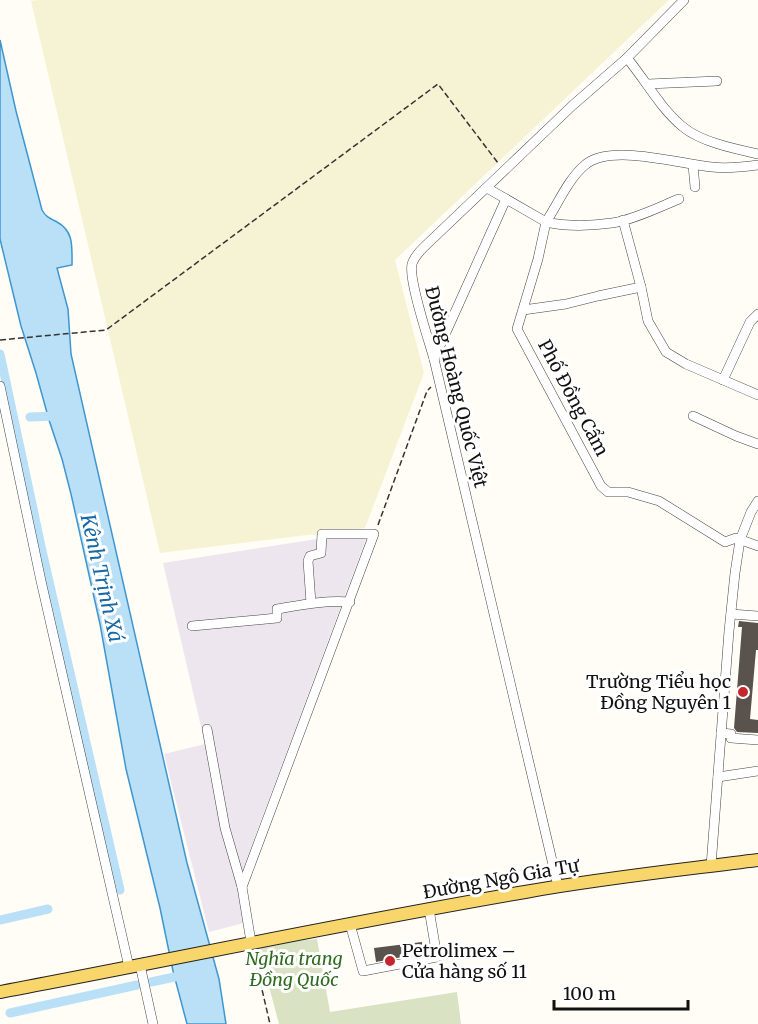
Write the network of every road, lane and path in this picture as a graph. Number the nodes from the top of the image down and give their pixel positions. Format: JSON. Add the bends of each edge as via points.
{"nodes":[{"id":1,"x":684,"y":0,"type":"edge"},
{"id":2,"x":627,"y":58,"type":"junction"},
{"id":3,"x":717,"y":81,"type":"dead end"},
{"id":4,"x":648,"y":84,"type":"junction"},
{"id":5,"x":758,"y":154,"type":"edge"},
{"id":6,"x":693,"y":165,"type":"junction"},
{"id":7,"x":758,"y":165,"type":"edge"},
{"id":8,"x":504,"y":171,"type":"junction"},
{"id":9,"x":695,"y":187,"type":"dead end"},
{"id":10,"x":487,"y":188,"type":"junction"},
{"id":11,"x":506,"y":199,"type":"junction"},
{"id":12,"x":679,"y":200,"type":"dead end"},
{"id":13,"x":623,"y":220,"type":"junction"},
{"id":14,"x":546,"y":222,"type":"junction"},
{"id":15,"x":641,"y":287,"type":"junction"},
{"id":16,"x":523,"y":310,"type":"junction"},
{"id":17,"x":758,"y":314,"type":"edge"},
{"id":18,"x":0,"y":340,"type":"edge"},
{"id":19,"x":434,"y":359,"type":"junction"},
{"id":20,"x":439,"y":380,"type":"junction"},
{"id":21,"x":723,"y":380,"type":"junction"},
{"id":22,"x":0,"y":387,"type":"edge"},
{"id":23,"x":758,"y":395,"type":"edge"},
{"id":24,"x":693,"y":416,"type":"dead end"},
{"id":25,"x":3,"y":422,"type":"edge"},
{"id":26,"x":758,"y":444,"type":"edge"},
{"id":27,"x":758,"y":501,"type":"edge"},
{"id":28,"x":374,"y":534,"type":"junction"},
{"id":29,"x":740,"y":540,"type":"junction"},
{"id":30,"x":758,"y":546,"type":"edge"},
{"id":31,"x":350,"y":602,"type":"junction"},
{"id":32,"x":311,"y":603,"type":"junction"},
{"id":33,"x":731,"y":614,"type":"junction"},
{"id":34,"x":758,"y":616,"type":"edge"},
{"id":35,"x":192,"y":627,"type":"dead end"},
{"id":36,"x":207,"y":729,"type":"dead end"},
{"id":37,"x":721,"y":733,"type":"junction"},
{"id":38,"x":758,"y":740,"type":"edge"},
{"id":39,"x":758,"y":771,"type":"edge"},
{"id":40,"x":718,"y":777,"type":"junction"},
{"id":41,"x":758,"y":860,"type":"edge"},
{"id":42,"x":711,"y":866,"type":"junction"},
{"id":43,"x":558,"y":886,"type":"junction"},
{"id":44,"x":242,"y":887,"type":"junction"},
{"id":45,"x":429,"y":909,"type":"junction"},
{"id":46,"x":350,"y":924,"type":"junction"},
{"id":47,"x":251,"y":942,"type":"junction"},
{"id":48,"x":135,"y":966,"type":"junction"},
{"id":49,"x":0,"y":992,"type":"edge"},
{"id":50,"x":153,"y":1024,"type":"edge"},
{"id":51,"x":270,"y":1024,"type":"edge"}],
"edges":[{"from":1,"to":2,"type":"street","name":"Đường Hoàng Quốc Việt"},
{"from":2,"to":4,"type":"street"},
{"from":2,"to":8,"type":"street","name":"Đường Hoàng Quốc Việt"},
{"from":3,"to":4,"type":"street"},
{"from":4,"to":5,"type":"street","via":[[684,128],[700,137]]},
{"from":6,"to":7,"type":"street","name":"Phố Đồng Cẩm"},
{"from":6,"to":9,"type":"street"},
{"from":6,"to":14,"type":"street","name":"Phố Đồng Cẩm","via":[[639,156],[594,159],[572,180]]},
{"from":8,"to":10,"type":"street","name":"Đường Hoàng Quốc Việt"},
{"from":8,"to":18,"type":"path","via":[[438,84],[106,330]]},
{"from":10,"to":11,"type":"street"},
{"from":10,"to":19,"type":"street","name":"Đường Hoàng Quốc Việt","via":[[423,248],[412,264],[412,279]]},
{"from":11,"to":14,"type":"street"},
{"from":11,"to":19,"type":"street"},
{"from":12,"to":13,"type":"street"},
{"from":13,"to":14,"type":"street","via":[[567,226]]},
{"from":13,"to":15,"type":"street"},
{"from":14,"to":16,"type":"street","name":"Phố Đồng Cẩm"},
{"from":15,"to":16,"type":"street"},
{"from":15,"to":21,"type":"street","via":[[648,321],[666,352]]},
{"from":16,"to":29,"type":"street","name":"Phố Đồng Cẩm","via":[[518,329],[601,486],[608,492],[628,492],[659,501],[725,542]]},
{"from":17,"to":21,"type":"street","via":[[750,322]]},
{"from":19,"to":20,"type":"street","name":"Đường Hoàng Quốc Việt"},
{"from":20,"to":28,"type":"path","via":[[427,391]]},
{"from":20,"to":43,"type":"street","name":"Đường Hoàng Quốc Việt"},
{"from":21,"to":23,"type":"street"},
{"from":22,"to":25,"type":"street"},
{"from":24,"to":26,"type":"street"},
{"from":25,"to":48,"type":"street"},
{"from":27,"to":29,"type":"street"},
{"from":28,"to":31,"type":"street"},
{"from":28,"to":32,"type":"street","via":[[322,534],[321,553],[308,557]]},
{"from":29,"to":30,"type":"street","name":"Phố Đồng Cẩm"},
{"from":29,"to":33,"type":"street"},
{"from":31,"to":32,"type":"street"},
{"from":31,"to":44,"type":"street"},
{"from":32,"to":35,"type":"street","via":[[277,609],[277,618]]},
{"from":33,"to":34,"type":"street"},
{"from":33,"to":37,"type":"street"},
{"from":36,"to":44,"type":"street","via":[[225,828]]},
{"from":37,"to":38,"type":"street","via":[[732,734],[731,738]]},
{"from":37,"to":40,"type":"street"},
{"from":39,"to":40,"type":"street"},
{"from":40,"to":42,"type":"street"},
{"from":41,"to":42,"type":"main road","name":"Đường Ngô Gia Tự"},
{"from":42,"to":43,"type":"main road","name":"Đường Ngô Gia Tự"},
{"from":43,"to":45,"type":"main road","name":"Đường Ngô Gia Tự"},
{"from":44,"to":47,"type":"street"},
{"from":45,"to":46,"type":"main road","name":"Đường Ngô Gia Tự"},
{"from":45,"to":46,"type":"street","via":[[437,957],[395,965],[363,971]]},
{"from":46,"to":47,"type":"main road","name":"Đường Ngô Gia Tự"},
{"from":47,"to":48,"type":"main road","name":"Đường Ngô Gia Tự"},
{"from":47,"to":51,"type":"path"},
{"from":48,"to":49,"type":"main road"},
{"from":48,"to":50,"type":"street"}]}
